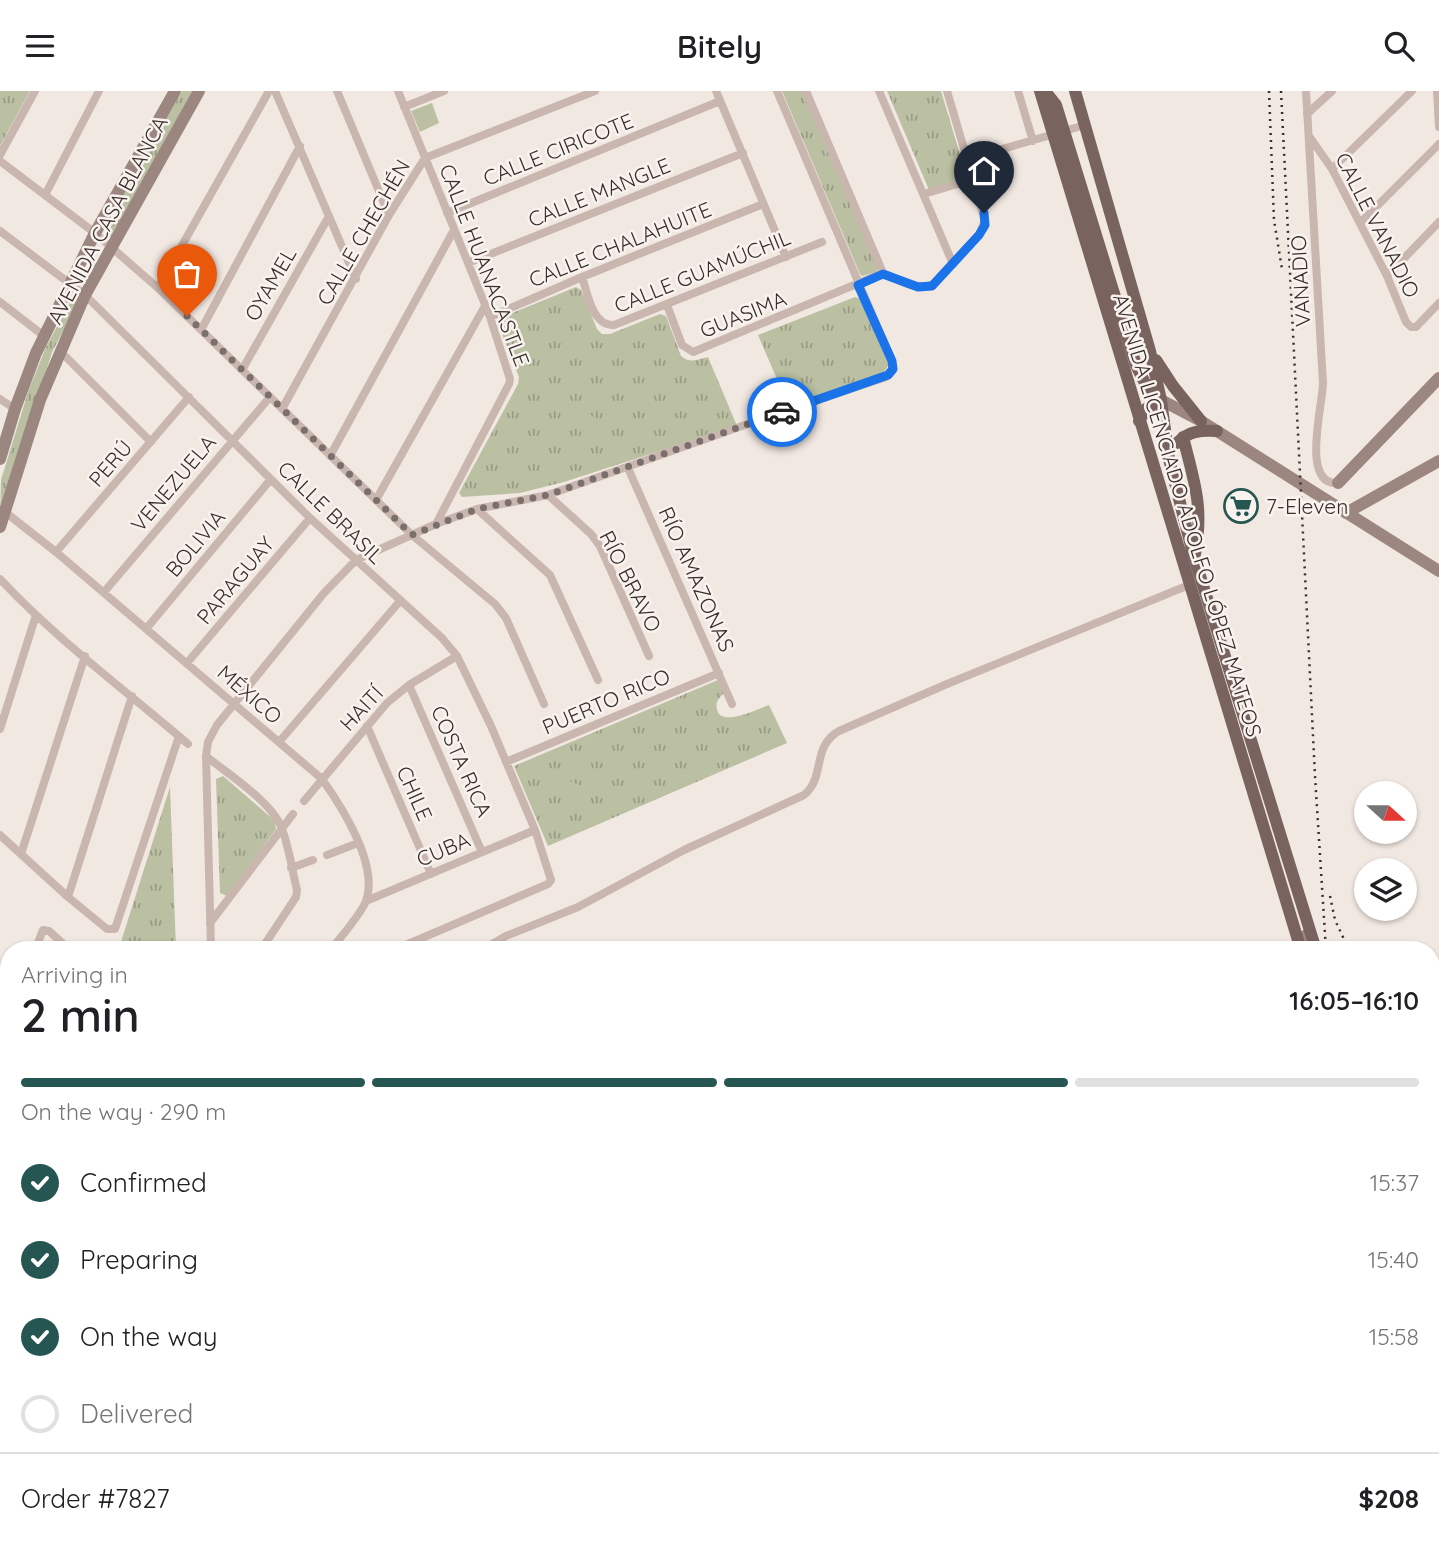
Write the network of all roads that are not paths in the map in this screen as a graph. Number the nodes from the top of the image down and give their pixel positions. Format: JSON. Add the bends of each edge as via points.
{"nodes":[{"id":1,"x":35,"y":91,"type":"edge"},
{"id":2,"x":99,"y":91,"type":"edge"},
{"id":3,"x":175,"y":91,"type":"edge"},
{"id":4,"x":199,"y":91,"type":"edge"},
{"id":5,"x":269,"y":91,"type":"edge"},
{"id":6,"x":275,"y":91,"type":"edge"},
{"id":7,"x":337,"y":91,"type":"edge"},
{"id":8,"x":398,"y":91,"type":"edge"},
{"id":9,"x":444,"y":91,"type":"edge"},
{"id":10,"x":595,"y":91,"type":"edge"},
{"id":11,"x":716,"y":91,"type":"edge"},
{"id":12,"x":777,"y":91,"type":"edge"},
{"id":13,"x":806,"y":91,"type":"edge"},
{"id":14,"x":879,"y":91,"type":"edge"},
{"id":15,"x":947,"y":91,"type":"edge"},
{"id":16,"x":1018,"y":91,"type":"edge"},
{"id":17,"x":1042,"y":91,"type":"edge"},
{"id":18,"x":1076,"y":91,"type":"edge"},
{"id":19,"x":1306,"y":91,"type":"edge"},
{"id":20,"x":1332,"y":91,"type":"edge"},
{"id":21,"x":1412,"y":91,"type":"edge"},
{"id":22,"x":1437,"y":91,"type":"edge"},
{"id":23,"x":720,"y":101,"type":"junction"},
{"id":24,"x":404,"y":107,"type":"junction"},
{"id":25,"x":1307,"y":114,"type":"junction"},
{"id":26,"x":1085,"y":125,"type":"junction"},
{"id":27,"x":1439,"y":127,"type":"edge"},
{"id":28,"x":1058,"y":133,"type":"junction"},
{"id":29,"x":1309,"y":136,"type":"junction"},
{"id":30,"x":1033,"y":141,"type":"junction"},
{"id":31,"x":1439,"y":144,"type":"edge"},
{"id":32,"x":300,"y":146,"type":"junction"},
{"id":33,"x":743,"y":153,"type":"junction"},
{"id":34,"x":0,"y":155,"type":"edge"},
{"id":35,"x":425,"y":158,"type":"junction"},
{"id":36,"x":968,"y":159,"type":"junction"},
{"id":37,"x":0,"y":161,"type":"edge"},
{"id":38,"x":1332,"y":169,"type":"junction"},
{"id":39,"x":974,"y":179,"type":"junction"},
{"id":40,"x":924,"y":194,"type":"junction"},
{"id":41,"x":45,"y":195,"type":"junction"},
{"id":42,"x":763,"y":204,"type":"junction"},
{"id":43,"x":447,"y":213,"type":"junction"},
{"id":44,"x":389,"y":215,"type":"junction"},
{"id":45,"x":329,"y":216,"type":"junction"},
{"id":46,"x":1439,"y":222,"type":"edge"},
{"id":47,"x":1360,"y":223,"type":"junction"},
{"id":48,"x":454,"y":230,"type":"junction"},
{"id":49,"x":0,"y":231,"type":"edge"},
{"id":50,"x":96,"y":233,"type":"junction"},
{"id":51,"x":822,"y":242,"type":"dead end"},
{"id":52,"x":111,"y":247,"type":"junction"},
{"id":53,"x":786,"y":257,"type":"junction"},
{"id":54,"x":468,"y":263,"type":"junction"},
{"id":55,"x":953,"y":264,"type":"junction"},
{"id":56,"x":883,"y":274,"type":"junction"},
{"id":57,"x":1387,"y":275,"type":"junction"},
{"id":58,"x":582,"y":277,"type":"junction"},
{"id":59,"x":356,"y":279,"type":"junction"},
{"id":60,"x":71,"y":284,"type":"junction"},
{"id":61,"x":858,"y":285,"type":"junction"},
{"id":62,"x":158,"y":288,"type":"junction"},
{"id":63,"x":85,"y":295,"type":"junction"},
{"id":64,"x":0,"y":302,"type":"edge"},
{"id":65,"x":1439,"y":303,"type":"edge"},
{"id":66,"x":667,"y":305,"type":"junction"},
{"id":67,"x":485,"y":306,"type":"junction"},
{"id":68,"x":490,"y":317,"type":"junction"},
{"id":69,"x":201,"y":330,"type":"junction"},
{"id":70,"x":44,"y":336,"type":"junction"},
{"id":71,"x":60,"y":351,"type":"junction"},
{"id":72,"x":1150,"y":351,"type":"junction"},
{"id":73,"x":242,"y":370,"type":"junction"},
{"id":74,"x":1439,"y":379,"type":"edge"},
{"id":75,"x":189,"y":397,"type":"junction"},
{"id":76,"x":270,"y":397,"type":"junction"},
{"id":77,"x":0,"y":399,"type":"edge"},
{"id":78,"x":1161,"y":400,"type":"junction"},
{"id":79,"x":15,"y":409,"type":"junction"},
{"id":80,"x":282,"y":409,"type":"junction"},
{"id":81,"x":1139,"y":421,"type":"junction"},
{"id":82,"x":1201,"y":421,"type":"junction"},
{"id":83,"x":1217,"y":432,"type":"junction"},
{"id":84,"x":1183,"y":437,"type":"junction"},
{"id":85,"x":232,"y":439,"type":"junction"},
{"id":86,"x":151,"y":442,"type":"junction"},
{"id":87,"x":330,"y":456,"type":"junction"},
{"id":88,"x":0,"y":459,"type":"edge"},
{"id":89,"x":1169,"y":459,"type":"junction"},
{"id":90,"x":1439,"y":461,"type":"edge"},
{"id":91,"x":628,"y":468,"type":"junction"},
{"id":92,"x":271,"y":479,"type":"junction"},
{"id":93,"x":1338,"y":483,"type":"joint"},
{"id":94,"x":548,"y":495,"type":"junction"},
{"id":95,"x":376,"y":500,"type":"junction"},
{"id":96,"x":477,"y":509,"type":"junction"},
{"id":97,"x":5,"y":512,"type":"junction"},
{"id":98,"x":1346,"y":513,"type":"junction"},
{"id":99,"x":310,"y":518,"type":"junction"},
{"id":100,"x":436,"y":524,"type":"junction"},
{"id":101,"x":0,"y":527,"type":"edge"},
{"id":102,"x":412,"y":535,"type":"junction"},
{"id":103,"x":56,"y":552,"type":"junction"},
{"id":104,"x":1195,"y":557,"type":"junction"},
{"id":105,"x":356,"y":560,"type":"junction"},
{"id":106,"x":1439,"y":571,"type":"edge"},
{"id":107,"x":0,"y":579,"type":"edge"},
{"id":108,"x":1189,"y":585,"type":"junction"},
{"id":109,"x":4,"y":588,"type":"edge"},
{"id":110,"x":104,"y":593,"type":"junction"},
{"id":111,"x":400,"y":601,"type":"junction"},
{"id":112,"x":36,"y":615,"type":"junction"},
{"id":113,"x":146,"y":629,"type":"junction"},
{"id":114,"x":85,"y":656,"type":"junction"},
{"id":115,"x":457,"y":656,"type":"junction"},
{"id":116,"x":649,"y":656,"type":"dead end"},
{"id":117,"x":187,"y":663,"type":"junction"},
{"id":118,"x":719,"y":673,"type":"junction"},
{"id":119,"x":598,"y":680,"type":"dead end"},
{"id":120,"x":409,"y":685,"type":"junction"},
{"id":121,"x":132,"y":696,"type":"junction"},
{"id":122,"x":544,"y":703,"type":"dead end"},
{"id":123,"x":234,"y":704,"type":"junction"},
{"id":124,"x":732,"y":704,"type":"dead end"},
{"id":125,"x":367,"y":726,"type":"junction"},
{"id":126,"x":0,"y":729,"type":"edge"},
{"id":127,"x":179,"y":736,"type":"junction"},
{"id":128,"x":279,"y":742,"type":"junction"},
{"id":129,"x":188,"y":744,"type":"dead end"},
{"id":130,"x":206,"y":756,"type":"junction"},
{"id":131,"x":506,"y":762,"type":"junction"},
{"id":132,"x":322,"y":779,"type":"junction"},
{"id":133,"x":304,"y":800,"type":"dead end"},
{"id":134,"x":293,"y":814,"type":"dead end"},
{"id":135,"x":281,"y":827,"type":"junction"},
{"id":136,"x":535,"y":830,"type":"junction"},
{"id":137,"x":0,"y":835,"type":"edge"},
{"id":138,"x":358,"y":843,"type":"junction"},
{"id":139,"x":482,"y":852,"type":"junction"},
{"id":140,"x":20,"y":854,"type":"junction"},
{"id":141,"x":327,"y":855,"type":"dead end"},
{"id":142,"x":313,"y":860,"type":"dead end"},
{"id":143,"x":291,"y":868,"type":"junction"},
{"id":144,"x":431,"y":874,"type":"junction"},
{"id":145,"x":68,"y":897,"type":"junction"},
{"id":146,"x":366,"y":901,"type":"junction"},
{"id":147,"x":210,"y":923,"type":"junction"},
{"id":148,"x":1310,"y":932,"type":"junction"},
{"id":149,"x":39,"y":941,"type":"edge"},
{"id":150,"x":60,"y":941,"type":"edge"},
{"id":151,"x":211,"y":941,"type":"edge"},
{"id":152,"x":267,"y":941,"type":"edge"},
{"id":153,"x":337,"y":941,"type":"edge"},
{"id":154,"x":415,"y":941,"type":"edge"},
{"id":155,"x":497,"y":941,"type":"edge"},
{"id":156,"x":1296,"y":941,"type":"edge"},
{"id":157,"x":1303,"y":941,"type":"edge"},
{"id":158,"x":1313,"y":941,"type":"edge"}],
"edges":[{"from":1,"to":34,"type":"street"},
{"from":2,"to":41,"type":"street"},
{"from":3,"to":50,"type":"street","name":"AVENIDA CASA BLANCA"},
{"from":4,"to":52,"type":"street","name":"AVENIDA CASA BLANCA"},
{"from":5,"to":62,"type":"street"},
{"from":6,"to":32,"type":"street"},
{"from":7,"to":44,"type":"street"},
{"from":8,"to":24,"type":"street","name":"CALLE HUANACASTLE"},
{"from":9,"to":24,"type":"street"},
{"from":10,"to":35,"type":"street","name":"CALLE CHECHÉN"},
{"from":11,"to":23,"type":"street"},
{"from":12,"to":61,"type":"street"},
{"from":13,"to":56,"type":"street"},
{"from":14,"to":40,"type":"street"},
{"from":15,"to":36,"type":"street"},
{"from":16,"to":30,"type":"street"},
{"from":17,"to":28,"type":"main road","via":[[1056,105]]},
{"from":18,"to":26,"type":"main road","name":"AVENIDA LICENCIADO ADOLFO LÓPEZ MATEOS"},
{"from":19,"to":25,"type":"street","name":"VANADIO"},
{"from":20,"to":25,"type":"street"},
{"from":21,"to":38,"type":"street"},
{"from":22,"to":27,"type":"street"},
{"from":23,"to":33,"type":"street"},
{"from":23,"to":43,"type":"street","name":"CALLE CIRICOTE"},
{"from":24,"to":35,"type":"street","name":"CALLE HUANACASTLE"},
{"from":25,"to":29,"type":"street","name":"VANADIO"},
{"from":26,"to":28,"type":"street"},
{"from":26,"to":72,"type":"main road","name":"AVENIDA LICENCIADO ADOLFO LÓPEZ MATEOS"},
{"from":28,"to":30,"type":"street"},
{"from":28,"to":78,"type":"main road","via":[[1136,365]]},
{"from":28,"to":81,"type":"main road","name":"AVENIDA LICENCIADO ADOLFO LÓPEZ MATEOS"},
{"from":29,"to":38,"type":"street","name":"CALLE VANADIO"},
{"from":29,"to":93,"type":"street","name":"VANADIO","via":[[1323,383],[1316,432],[1318,468],[1325,481]]},
{"from":30,"to":36,"type":"street"},
{"from":31,"to":47,"type":"street"},
{"from":32,"to":45,"type":"street"},
{"from":32,"to":69,"type":"street"},
{"from":33,"to":42,"type":"street"},
{"from":33,"to":54,"type":"street","name":"CALLE MANGLE"},
{"from":35,"to":43,"type":"street","name":"CALLE HUANACASTLE"},
{"from":35,"to":44,"type":"street","name":"CALLE CHECHÉN"},
{"from":36,"to":39,"type":"street"},
{"from":37,"to":41,"type":"street"},
{"from":38,"to":47,"type":"street","name":"CALLE VANADIO"},
{"from":39,"to":40,"type":"street"},
{"from":39,"to":55,"type":"street","via":[[985,225]]},
{"from":40,"to":55,"type":"street"},
{"from":41,"to":50,"type":"street"},
{"from":42,"to":53,"type":"street"},
{"from":42,"to":58,"type":"street","name":"CALLE CHALAHUITE"},
{"from":43,"to":48,"type":"street","name":"CALLE HUANACASTLE"},
{"from":44,"to":59,"type":"street","name":"CALLE CHECHÉN"},
{"from":45,"to":59,"type":"street"},
{"from":45,"to":73,"type":"street","name":"OYAMEL"},
{"from":46,"to":57,"type":"street"},
{"from":47,"to":57,"type":"street","name":"CALLE VANADIO"},
{"from":48,"to":54,"type":"street","name":"CALLE HUANACASTLE"},
{"from":48,"to":87,"type":"street"},
{"from":49,"to":60,"type":"street","name":"CALLE BRASIL"},
{"from":50,"to":52,"type":"street"},
{"from":50,"to":60,"type":"street","name":"AVENIDA CASA BLANCA"},
{"from":51,"to":53,"type":"street","name":"CALLE GUAMÚCHIL"},
{"from":52,"to":62,"type":"street"},
{"from":52,"to":63,"type":"street","name":"AVENIDA CASA BLANCA"},
{"from":53,"to":66,"type":"street","name":"CALLE GUAMÚCHIL"},
{"from":54,"to":67,"type":"street","name":"CALLE HUANACASTLE"},
{"from":55,"to":56,"type":"street","via":[[929,287]]},
{"from":56,"to":61,"type":"street"},
{"from":57,"to":65,"type":"street","name":"CALLE VANADIO","via":[[1411,327]]},
{"from":58,"to":66,"type":"street","name":"CALLE GUAMÚCHIL","via":[[596,314],[606,325]]},
{"from":58,"to":68,"type":"street","name":"CALLE CHALAHUITE"},
{"from":59,"to":80,"type":"street","name":"CALLE CHECHÉN"},
{"from":60,"to":63,"type":"street","name":"CALLE BRASIL"},
{"from":60,"to":70,"type":"street","name":"AVENIDA CASA BLANCA"},
{"from":61,"to":66,"type":"street","name":"GUASIMA","via":[[693,352],[682,345]]},
{"from":61,"to":91,"type":"street","via":[[892,361],[893,369],[886,377]]},
{"from":62,"to":69,"type":"street"},
{"from":63,"to":71,"type":"street","name":"AVENIDA CASA BLANCA"},
{"from":63,"to":75,"type":"street","name":"CALLE BRASIL"},
{"from":64,"to":70,"type":"street"},
{"from":67,"to":68,"type":"street","name":"CALLE HUANACASTLE"},
{"from":67,"to":95,"type":"street"},
{"from":68,"to":100,"type":"street","name":"CALLE HUANACASTLE","via":[[509,384]]},
{"from":69,"to":73,"type":"street"},
{"from":70,"to":79,"type":"street","name":"AVENIDA CASA BLANCA"},
{"from":71,"to":86,"type":"street"},
{"from":71,"to":97,"type":"street","name":"AVENIDA CASA BLANCA"},
{"from":72,"to":78,"type":"main road","name":"AVENIDA LICENCIADO ADOLFO LÓPEZ MATEOS"},
{"from":72,"to":82,"type":"main road"},
{"from":73,"to":76,"type":"street"},
{"from":74,"to":93,"type":"street"},
{"from":75,"to":85,"type":"street","name":"CALLE BRASIL"},
{"from":75,"to":86,"type":"street","name":"PERÚ"},
{"from":76,"to":80,"type":"street"},
{"from":76,"to":85,"type":"street","name":"VENEZUELA"},
{"from":77,"to":79,"type":"street"},
{"from":78,"to":81,"type":"main road","via":[[1146,409]]},
{"from":78,"to":82,"type":"street"},
{"from":78,"to":89,"type":"main road","name":"AVENIDA LICENCIADO ADOLFO LÓPEZ MATEOS"},
{"from":79,"to":88,"type":"street","name":"AVENIDA CASA BLANCA"},
{"from":80,"to":87,"type":"street"},
{"from":81,"to":108,"type":"main road","name":"AVENIDA LICENCIADO ADOLFO LÓPEZ MATEOS"},
{"from":82,"to":83,"type":"street"},
{"from":83,"to":84,"type":"main road","via":[[1198,431]]},
{"from":83,"to":98,"type":"street"},
{"from":84,"to":89,"type":"main road"},
{"from":84,"to":104,"type":"main road","via":[[1199,504]]},
{"from":85,"to":92,"type":"street","name":"CALLE BRASIL"},
{"from":85,"to":110,"type":"street","name":"VENEZUELA"},
{"from":86,"to":103,"type":"street","name":"PERÚ"},
{"from":87,"to":95,"type":"street"},
{"from":89,"to":104,"type":"main road","name":"AVENIDA LICENCIADO ADOLFO LÓPEZ MATEOS"},
{"from":90,"to":98,"type":"street"},
{"from":91,"to":94,"type":"street"},
{"from":91,"to":118,"type":"street","name":"RÍO AMAZONAS"},
{"from":92,"to":99,"type":"street","name":"CALLE BRASIL"},
{"from":92,"to":113,"type":"street","name":"BOLIVIA"},
{"from":94,"to":96,"type":"street"},
{"from":94,"to":116,"type":"street","name":"RÍO BRAVO","via":[[600,546]]},
{"from":95,"to":102,"type":"street"},
{"from":96,"to":100,"type":"street"},
{"from":96,"to":119,"type":"street","via":[[550,575]]},
{"from":97,"to":101,"type":"street","name":"AVENIDA CASA BLANCA"},
{"from":97,"to":103,"type":"street","name":"MÉXICO"},
{"from":98,"to":106,"type":"street"},
{"from":99,"to":105,"type":"street","name":"CALLE BRASIL"},
{"from":99,"to":117,"type":"street","name":"PARAGUAY"},
{"from":100,"to":102,"type":"street"},
{"from":102,"to":105,"type":"street"},
{"from":102,"to":122,"type":"street","via":[[502,611]]},
{"from":103,"to":110,"type":"street","name":"MÉXICO"},
{"from":104,"to":148,"type":"main road","name":"AVENIDA LICENCIADO ADOLFO LÓPEZ MATEOS"},
{"from":105,"to":111,"type":"street","name":"CALLE BRASIL"},
{"from":105,"to":123,"type":"street"},
{"from":107,"to":109,"type":"street"},
{"from":108,"to":155,"type":"street","via":[[839,731],[823,745],[812,787],[804,795],[684,850],[578,907]]},
{"from":108,"to":156,"type":"main road","name":"AVENIDA LICENCIADO ADOLFO LÓPEZ MATEOS"},
{"from":109,"to":112,"type":"street"},
{"from":110,"to":113,"type":"street","name":"MÉXICO"},
{"from":111,"to":115,"type":"street","name":"CALLE BRASIL"},
{"from":111,"to":128,"type":"street"},
{"from":112,"to":114,"type":"street"},
{"from":112,"to":126,"type":"street"},
{"from":113,"to":117,"type":"street","name":"MÉXICO"},
{"from":114,"to":121,"type":"street"},
{"from":114,"to":140,"type":"street"},
{"from":115,"to":120,"type":"street","name":"HAITÍ"},
{"from":115,"to":131,"type":"street","name":"CALLE BRASIL"},
{"from":117,"to":123,"type":"street","name":"MÉXICO"},
{"from":118,"to":124,"type":"street","name":"RÍO AMAZONAS"},
{"from":118,"to":131,"type":"street","name":"PUERTO RICO"},
{"from":120,"to":125,"type":"street","name":"HAITÍ"},
{"from":120,"to":139,"type":"street","name":"COSTA RICA"},
{"from":121,"to":127,"type":"street"},
{"from":121,"to":145,"type":"street"},
{"from":123,"to":128,"type":"street","name":"MÉXICO"},
{"from":123,"to":130,"type":"street","via":[[211,733]]},
{"from":125,"to":132,"type":"street","name":"HAITÍ"},
{"from":125,"to":144,"type":"street","name":"CHILE"},
{"from":127,"to":129,"type":"street"},
{"from":127,"to":145,"type":"street","via":[[117,926],[107,929]]},
{"from":128,"to":132,"type":"street","name":"MÉXICO"},
{"from":130,"to":135,"type":"street","via":[[260,801]]},
{"from":130,"to":147,"type":"street"},
{"from":131,"to":136,"type":"street","name":"CALLE BRASIL"},
{"from":132,"to":133,"type":"street","name":"HAITÍ"},
{"from":132,"to":138,"type":"street","name":"MÉXICO"},
{"from":134,"to":135,"type":"street"},
{"from":135,"to":143,"type":"street"},
{"from":135,"to":147,"type":"street"},
{"from":136,"to":139,"type":"street","name":"CUBA"},
{"from":136,"to":154,"type":"street","name":"CALLE BRASIL","via":[[551,880],[548,884]]},
{"from":137,"to":140,"type":"street"},
{"from":138,"to":141,"type":"street"},
{"from":138,"to":146,"type":"street","name":"MÉXICO","via":[[368,870]]},
{"from":139,"to":144,"type":"street","name":"CUBA"},
{"from":140,"to":145,"type":"street"},
{"from":142,"to":143,"type":"street"},
{"from":143,"to":152,"type":"street","via":[[296,897]]},
{"from":144,"to":146,"type":"street","name":"CUBA"},
{"from":146,"to":153,"type":"street"},
{"from":147,"to":151,"type":"street"},
{"from":148,"to":157,"type":"street"},
{"from":148,"to":158,"type":"main road","name":"AVENIDA LICENCIADO ADOLFO LÓPEZ MATEOS"},
{"from":149,"to":150,"type":"street","via":[[43,930]]}]}
